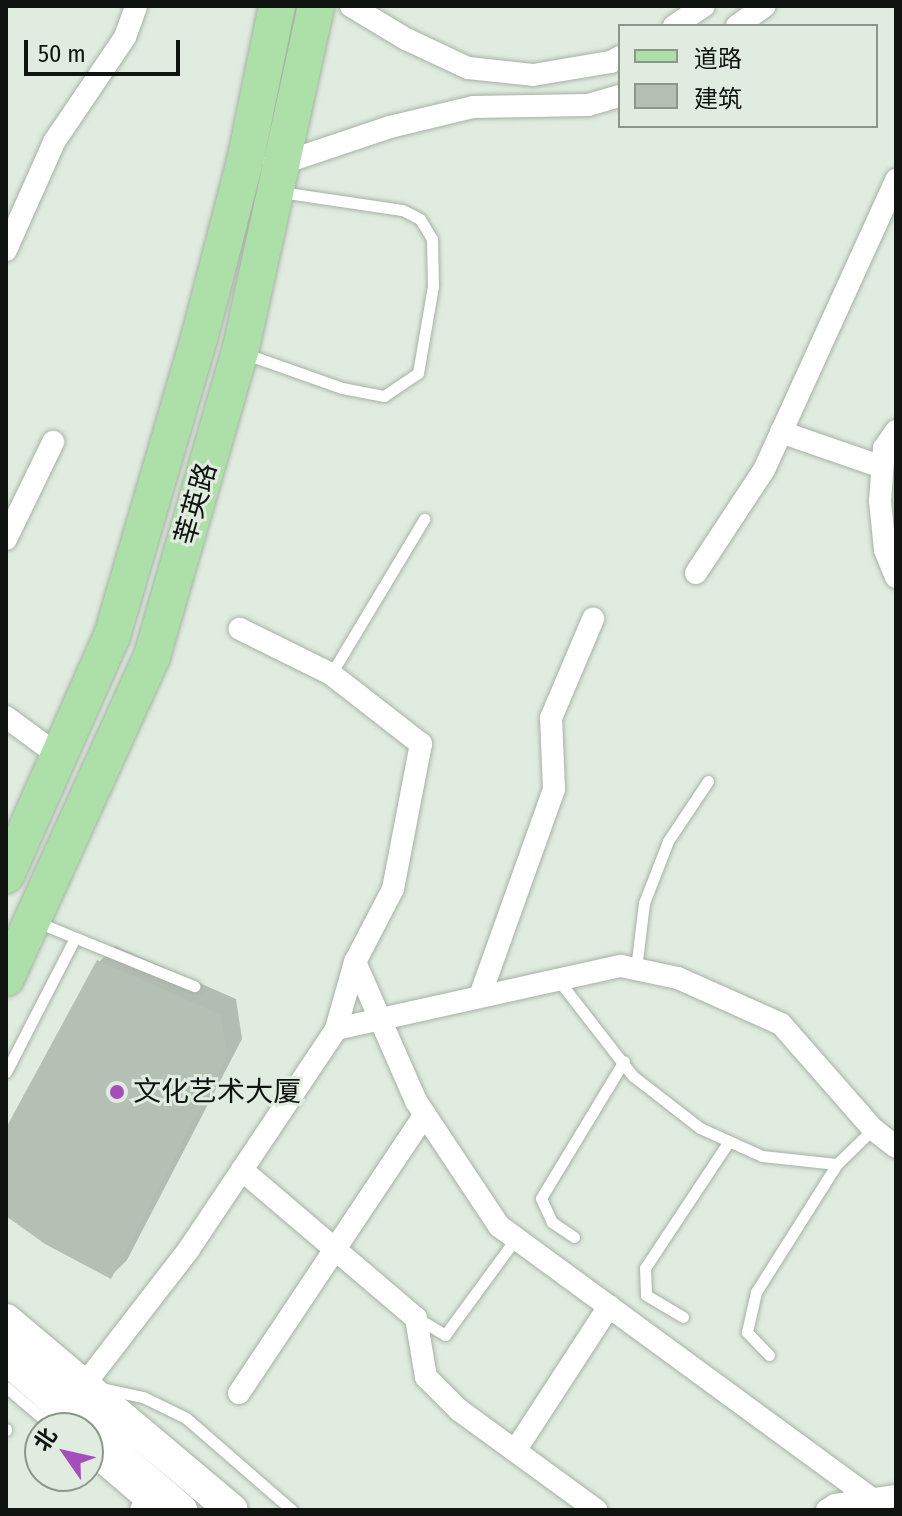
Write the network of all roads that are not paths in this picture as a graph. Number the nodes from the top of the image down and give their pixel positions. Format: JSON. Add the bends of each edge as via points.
{"nodes":[{"id":1,"x":136,"y":6,"type":"edge"},
{"id":2,"x":277,"y":6,"type":"edge"},
{"id":3,"x":316,"y":6,"type":"edge"},
{"id":4,"x":351,"y":6,"type":"edge"},
{"id":5,"x":704,"y":6,"type":"edge"},
{"id":6,"x":765,"y":6,"type":"edge"},
{"id":7,"x":677,"y":24,"type":"edge"},
{"id":8,"x":740,"y":24,"type":"edge"},
{"id":9,"x":618,"y":58,"type":"edge"},
{"id":10,"x":618,"y":97,"type":"edge"},
{"id":11,"x":267,"y":170,"type":"junction"},
{"id":12,"x":896,"y":180,"type":"edge"},
{"id":13,"x":6,"y":250,"type":"edge"},
{"id":14,"x":240,"y":352,"type":"junction"},
{"id":15,"x":896,"y":431,"type":"edge"},
{"id":16,"x":781,"y":432,"type":"junction"},
{"id":17,"x":53,"y":442,"type":"dead end"},
{"id":18,"x":882,"y":467,"type":"junction"},
{"id":19,"x":424,"y":519,"type":"dead end"},
{"id":20,"x":6,"y":539,"type":"edge"},
{"id":21,"x":696,"y":573,"type":"dead end"},
{"id":22,"x":896,"y":577,"type":"edge"},
{"id":23,"x":593,"y":619,"type":"dead end"},
{"id":24,"x":240,"y":629,"type":"dead end"},
{"id":25,"x":331,"y":674,"type":"junction"},
{"id":26,"x":6,"y":717,"type":"edge"},
{"id":27,"x":59,"y":756,"type":"junction"},
{"id":28,"x":708,"y":781,"type":"dead end"},
{"id":29,"x":6,"y":875,"type":"edge"},
{"id":30,"x":33,"y":921,"type":"junction"},
{"id":31,"x":75,"y":938,"type":"junction"},
{"id":32,"x":355,"y":962,"type":"junction"},
{"id":33,"x":636,"y":969,"type":"junction"},
{"id":34,"x":6,"y":978,"type":"edge"},
{"id":35,"x":559,"y":981,"type":"junction"},
{"id":36,"x":194,"y":986,"type":"dead end"},
{"id":37,"x":480,"y":996,"type":"junction"},
{"id":38,"x":380,"y":1018,"type":"junction"},
{"id":39,"x":336,"y":1029,"type":"junction"},
{"id":40,"x":624,"y":1061,"type":"junction"},
{"id":41,"x":6,"y":1072,"type":"edge"},
{"id":42,"x":425,"y":1114,"type":"junction"},
{"id":43,"x":873,"y":1129,"type":"junction"},
{"id":44,"x":729,"y":1141,"type":"junction"},
{"id":45,"x":896,"y":1147,"type":"edge"},
{"id":46,"x":837,"y":1164,"type":"junction"},
{"id":47,"x":242,"y":1170,"type":"junction"},
{"id":48,"x":574,"y":1237,"type":"dead end"},
{"id":49,"x":516,"y":1238,"type":"junction"},
{"id":50,"x":336,"y":1247,"type":"junction"},
{"id":51,"x":609,"y":1306,"type":"junction"},
{"id":52,"x":683,"y":1317,"type":"dead end"},
{"id":53,"x":416,"y":1318,"type":"junction"},
{"id":54,"x":6,"y":1320,"type":"edge"},
{"id":55,"x":769,"y":1355,"type":"dead end"},
{"id":56,"x":6,"y":1358,"type":"edge"},
{"id":57,"x":84,"y":1385,"type":"junction"},
{"id":58,"x":6,"y":1387,"type":"edge"},
{"id":59,"x":239,"y":1393,"type":"dead end"},
{"id":60,"x":35,"y":1412,"type":"edge"},
{"id":61,"x":68,"y":1412,"type":"edge"},
{"id":62,"x":104,"y":1450,"type":"edge"},
{"id":63,"x":515,"y":1451,"type":"junction"},
{"id":64,"x":104,"y":1469,"type":"edge"},
{"id":65,"x":896,"y":1496,"type":"edge"},
{"id":66,"x":873,"y":1500,"type":"junction"},
{"id":67,"x":147,"y":1503,"type":"edge"},
{"id":68,"x":181,"y":1510,"type":"edge"},
{"id":69,"x":232,"y":1510,"type":"edge"},
{"id":70,"x":292,"y":1510,"type":"edge"},
{"id":71,"x":596,"y":1510,"type":"edge"},
{"id":72,"x":827,"y":1510,"type":"edge"}],
"edges":[{"from":1,"to":13,"type":"street","via":[[125,37],[54,142]]},
{"from":2,"to":11,"type":"main road","name":"莘英路"},
{"from":3,"to":11,"type":"main road","name":"莘英路"},
{"from":4,"to":9,"type":"street","via":[[468,68],[533,75]]},
{"from":5,"to":7,"type":"street"},
{"from":6,"to":8,"type":"street"},
{"from":10,"to":11,"type":"street","via":[[588,105],[473,107],[390,127]]},
{"from":11,"to":14,"type":"main road","name":"莘英路"},
{"from":11,"to":14,"type":"lane","via":[[420,219],[432,239],[433,286],[418,373],[384,396],[342,388]]},
{"from":11,"to":27,"type":"main road","name":"莘英路","via":[[200,335],[112,636]]},
{"from":12,"to":16,"type":"street"},
{"from":14,"to":30,"type":"main road","name":"莘英路","via":[[152,656]]},
{"from":15,"to":18,"type":"street","via":[[884,448]]},
{"from":16,"to":18,"type":"street"},
{"from":16,"to":21,"type":"street","via":[[764,470]]},
{"from":17,"to":20,"type":"street"},
{"from":18,"to":22,"type":"street","via":[[885,550]]},
{"from":19,"to":25,"type":"lane"},
{"from":23,"to":37,"type":"street","via":[[551,718],[554,789]]},
{"from":24,"to":25,"type":"street"},
{"from":25,"to":32,"type":"street","via":[[421,744],[393,889]]},
{"from":26,"to":27,"type":"street"},
{"from":27,"to":29,"type":"main road","name":"莘英路"},
{"from":28,"to":33,"type":"lane","via":[[663,853],[644,903]]},
{"from":30,"to":31,"type":"lane"},
{"from":30,"to":34,"type":"main road","name":"莘英路"},
{"from":31,"to":36,"type":"lane"},
{"from":31,"to":41,"type":"lane"},
{"from":32,"to":38,"type":"street"},
{"from":32,"to":39,"type":"street"},
{"from":33,"to":35,"type":"street","via":[[621,966]]},
{"from":33,"to":43,"type":"street","via":[[678,978],[781,1024]]},
{"from":35,"to":37,"type":"street"},
{"from":35,"to":40,"type":"lane"},
{"from":37,"to":38,"type":"street"},
{"from":38,"to":39,"type":"street"},
{"from":38,"to":42,"type":"street"},
{"from":39,"to":47,"type":"street"},
{"from":40,"to":44,"type":"lane","via":[[633,1076],[700,1128]]},
{"from":40,"to":48,"type":"lane","via":[[541,1198],[552,1222]]},
{"from":42,"to":49,"type":"street","via":[[499,1226]]},
{"from":42,"to":50,"type":"street"},
{"from":43,"to":45,"type":"street"},
{"from":43,"to":46,"type":"lane"},
{"from":44,"to":46,"type":"lane","via":[[762,1156]]},
{"from":44,"to":52,"type":"lane","via":[[645,1268],[646,1295]]},
{"from":46,"to":55,"type":"lane","via":[[756,1292],[747,1332]]},
{"from":47,"to":50,"type":"street"},
{"from":47,"to":57,"type":"street","via":[[189,1249]]},
{"from":49,"to":51,"type":"street"},
{"from":49,"to":53,"type":"lane","via":[[445,1335]]},
{"from":50,"to":53,"type":"street"},
{"from":50,"to":59,"type":"street"},
{"from":51,"to":63,"type":"street"},
{"from":51,"to":66,"type":"street"},
{"from":53,"to":63,"type":"street","via":[[426,1377],[459,1410]]},
{"from":54,"to":57,"type":"main road"},
{"from":56,"to":61,"type":"main road"},
{"from":57,"to":69,"type":"main road"},
{"from":57,"to":70,"type":"lane","via":[[143,1397],[186,1418]]},
{"from":58,"to":60,"type":"lane"},
{"from":62,"to":67,"type":"main road"},
{"from":63,"to":71,"type":"street"},
{"from":64,"to":67,"type":"lane"},
{"from":65,"to":66,"type":"street"},
{"from":66,"to":72,"type":"street"},
{"from":67,"to":68,"type":"main road"}]}
